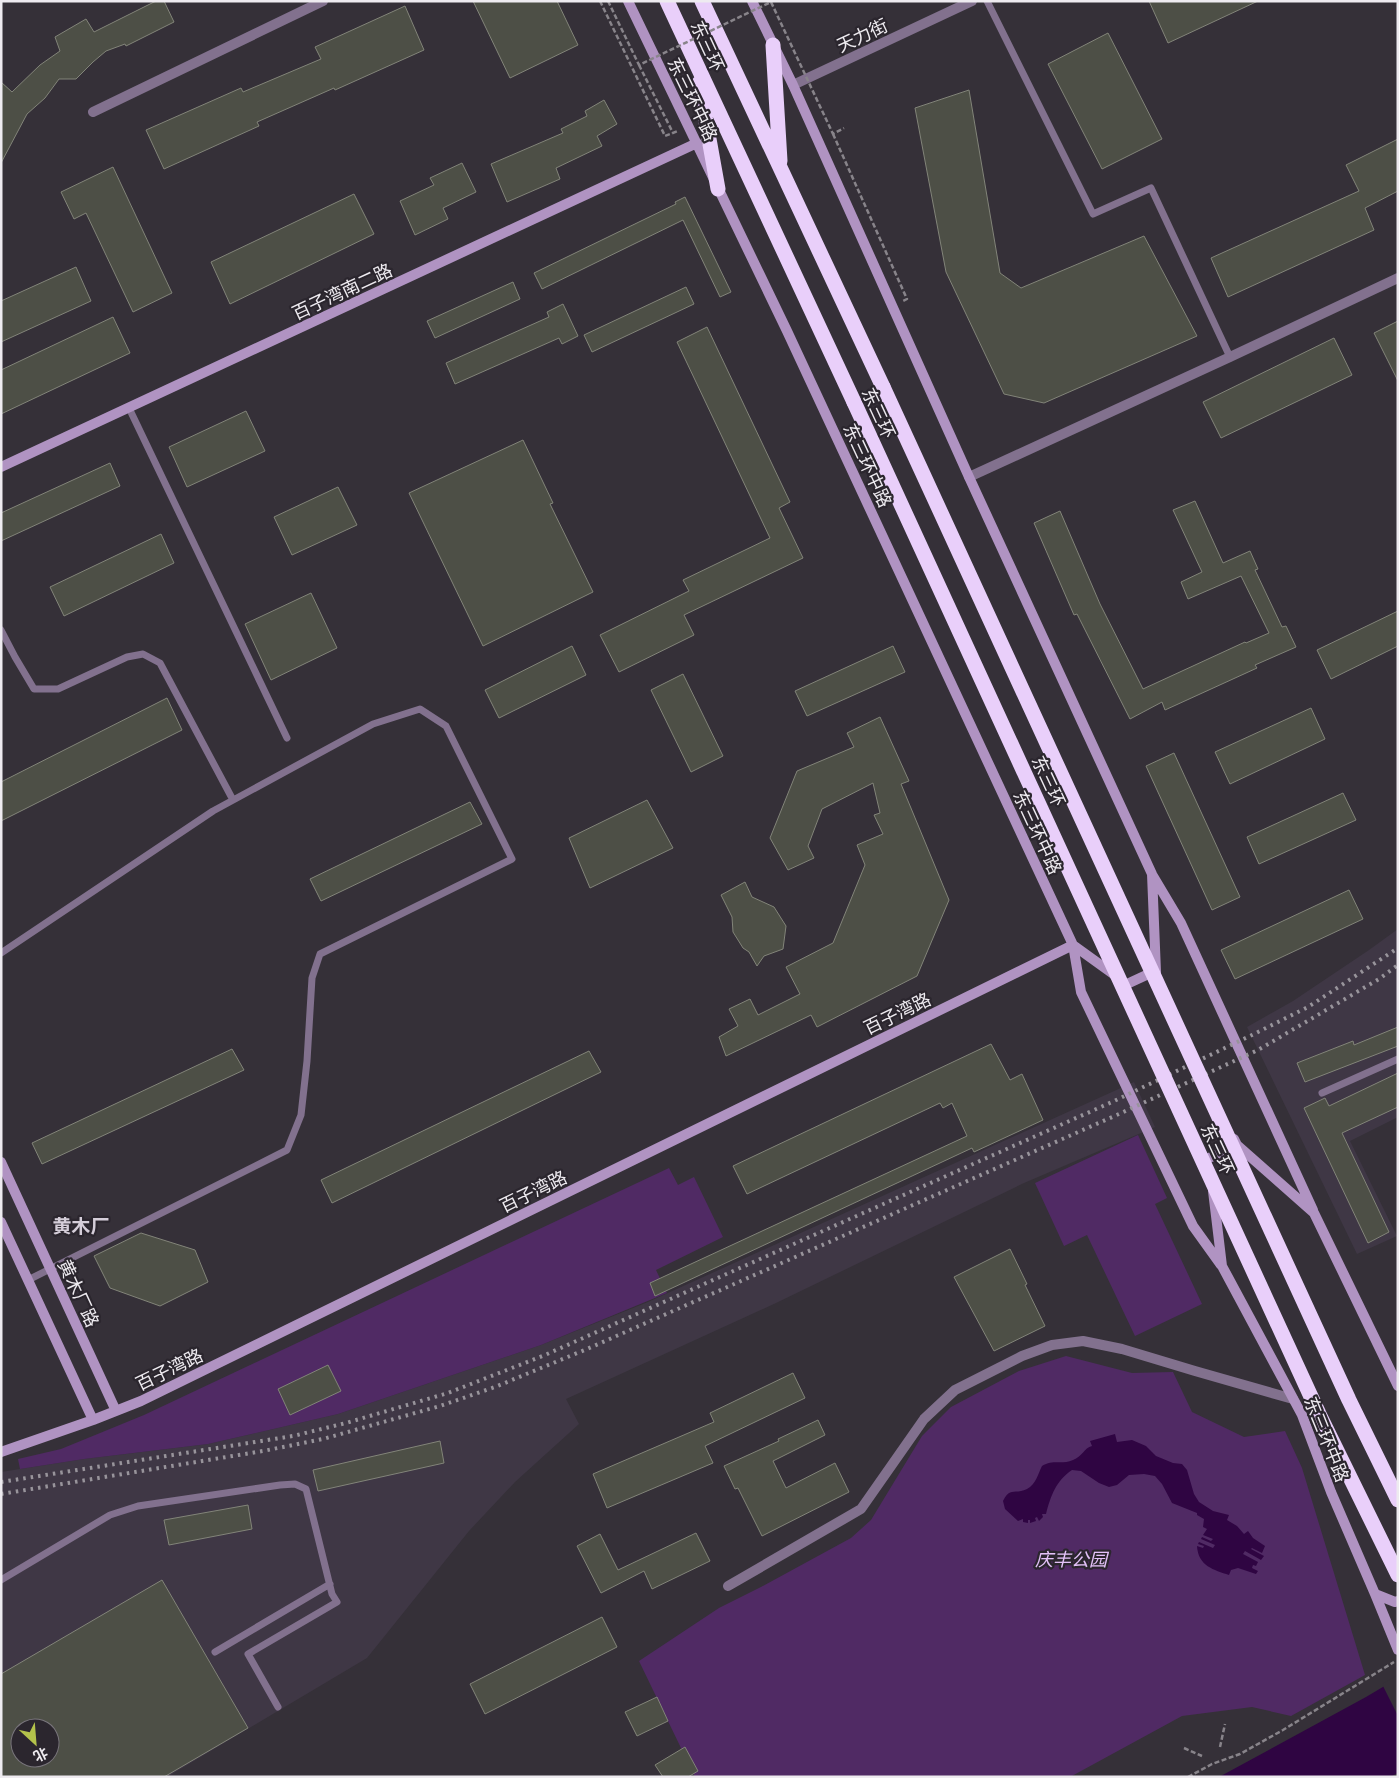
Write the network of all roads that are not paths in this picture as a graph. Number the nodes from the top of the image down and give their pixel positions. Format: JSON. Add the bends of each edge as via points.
{"nodes":[{"id":1,"x":323,"y":1,"type":"edge"},
{"id":2,"x":628,"y":1,"type":"edge"},
{"id":3,"x":667,"y":1,"type":"edge"},
{"id":4,"x":702,"y":1,"type":"edge"},
{"id":5,"x":752,"y":1,"type":"edge"},
{"id":6,"x":972,"y":1,"type":"edge"},
{"id":7,"x":987,"y":1,"type":"edge"},
{"id":8,"x":773,"y":45,"type":"junction"},
{"id":9,"x":695,"y":62,"type":"junction"},
{"id":10,"x":793,"y":85,"type":"junction"},
{"id":11,"x":93,"y":112,"type":"dead end"},
{"id":12,"x":697,"y":143,"type":"junction"},
{"id":13,"x":780,"y":170,"type":"junction"},
{"id":14,"x":718,"y":189,"type":"junction"},
{"id":15,"x":1398,"y":278,"type":"edge"},
{"id":16,"x":1230,"y":357,"type":"junction"},
{"id":17,"x":129,"y":408,"type":"junction"},
{"id":18,"x":1,"y":467,"type":"edge"},
{"id":19,"x":969,"y":477,"type":"junction"},
{"id":20,"x":1,"y":630,"type":"edge"},
{"id":21,"x":287,"y":738,"type":"dead end"},
{"id":22,"x":233,"y":800,"type":"junction"},
{"id":23,"x":1152,"y":874,"type":"junction"},
{"id":24,"x":1073,"y":945,"type":"junction"},
{"id":25,"x":1,"y":953,"type":"edge"},
{"id":26,"x":1156,"y":971,"type":"junction"},
{"id":27,"x":1127,"y":984,"type":"junction"},
{"id":28,"x":1398,"y":1059,"type":"edge"},
{"id":29,"x":1322,"y":1093,"type":"dead end"},
{"id":30,"x":1237,"y":1146,"type":"junction"},
{"id":31,"x":1209,"y":1158,"type":"junction"},
{"id":32,"x":1,"y":1162,"type":"edge"},
{"id":33,"x":1314,"y":1213,"type":"junction"},
{"id":34,"x":1,"y":1222,"type":"edge"},
{"id":35,"x":1222,"y":1266,"type":"junction"},
{"id":36,"x":50,"y":1269,"type":"junction"},
{"id":37,"x":28,"y":1280,"type":"junction"},
{"id":38,"x":1398,"y":1386,"type":"edge"},
{"id":39,"x":1294,"y":1399,"type":"junction"},
{"id":40,"x":116,"y":1412,"type":"junction"},
{"id":41,"x":93,"y":1420,"type":"junction"},
{"id":42,"x":1,"y":1452,"type":"edge"},
{"id":43,"x":1398,"y":1500,"type":"edge"},
{"id":44,"x":1398,"y":1575,"type":"edge"},
{"id":45,"x":1,"y":1580,"type":"edge"},
{"id":46,"x":330,"y":1584,"type":"junction"},
{"id":47,"x":728,"y":1586,"type":"dead end"},
{"id":48,"x":1375,"y":1594,"type":"junction"},
{"id":49,"x":1398,"y":1601,"type":"edge"},
{"id":50,"x":1398,"y":1650,"type":"edge"},
{"id":51,"x":215,"y":1652,"type":"dead end"},
{"id":52,"x":278,"y":1707,"type":"dead end"}],
"edges":[{"from":1,"to":11,"type":"street"},
{"from":2,"to":12,"type":"street","name":"东三环中路"},
{"from":3,"to":9,"type":"highway","name":"东三环"},
{"from":4,"to":13,"type":"highway","name":"东三环"},
{"from":5,"to":8,"type":"street"},
{"from":6,"to":10,"type":"street","name":"天力街"},
{"from":7,"to":16,"type":"lane","via":[[1094,214],[1151,188]]},
{"from":8,"to":10,"type":"street"},
{"from":8,"to":13,"type":"highway"},
{"from":9,"to":14,"type":"highway"},
{"from":9,"to":44,"type":"highway","name":"东三环","bridge":true,"via":[[1319,1414]]},
{"from":10,"to":19,"type":"street"},
{"from":12,"to":14,"type":"street","name":"东三环中路"},
{"from":12,"to":17,"type":"street","name":"百子湾南二路"},
{"from":13,"to":43,"type":"highway","name":"东三环","bridge":true,"via":[[1340,1382]]},
{"from":14,"to":24,"type":"street","name":"东三环中路","via":[[788,331]]},
{"from":15,"to":16,"type":"street"},
{"from":16,"to":19,"type":"street"},
{"from":17,"to":18,"type":"street","name":"百子湾南二路"},
{"from":17,"to":21,"type":"lane"},
{"from":19,"to":23,"type":"street"},
{"from":20,"to":22,"type":"lane","via":[[34,689],[58,689],[127,657],[142,654],[160,662]]},
{"from":22,"to":25,"type":"lane"},
{"from":22,"to":36,"type":"lane","via":[[373,724],[420,709],[446,726],[512,859],[320,954],[312,978],[301,1115],[287,1150]]},
{"from":23,"to":26,"type":"street"},
{"from":23,"to":33,"type":"street","via":[[1181,923]]},
{"from":24,"to":27,"type":"street","name":"东三环中路"},
{"from":24,"to":35,"type":"street","name":"东三环中路","via":[[1082,992],[1193,1226]]},
{"from":24,"to":40,"type":"street","name":"百子湾路"},
{"from":26,"to":27,"type":"street"},
{"from":26,"to":30,"type":"street"},
{"from":27,"to":31,"type":"street","name":"东三环中路"},
{"from":28,"to":29,"type":"lane"},
{"from":30,"to":31,"type":"street"},
{"from":30,"to":33,"type":"street"},
{"from":31,"to":35,"type":"street","name":"东三环中路"},
{"from":32,"to":36,"type":"street","name":"黄木厂路"},
{"from":33,"to":38,"type":"street"},
{"from":34,"to":37,"type":"street"},
{"from":35,"to":39,"type":"street","name":"东三环中路"},
{"from":36,"to":37,"type":"lane"},
{"from":36,"to":40,"type":"street","name":"黄木厂路"},
{"from":37,"to":41,"type":"street"},
{"from":39,"to":47,"type":"street","via":[[1122,1349],[1083,1341],[1052,1345],[1022,1356],[955,1390],[924,1420],[861,1509]]},
{"from":39,"to":48,"type":"street","name":"东三环中路"},
{"from":40,"to":41,"type":"street","name":"百子湾路"},
{"from":41,"to":42,"type":"street","name":"百子湾路"},
{"from":45,"to":46,"type":"lane","via":[[110,1515],[138,1506],[295,1484],[306,1489]]},
{"from":46,"to":51,"type":"lane"},
{"from":46,"to":52,"type":"lane","via":[[336,1602],[248,1654]]},
{"from":48,"to":49,"type":"street"},
{"from":48,"to":50,"type":"street","name":"东三环中路"}]}
